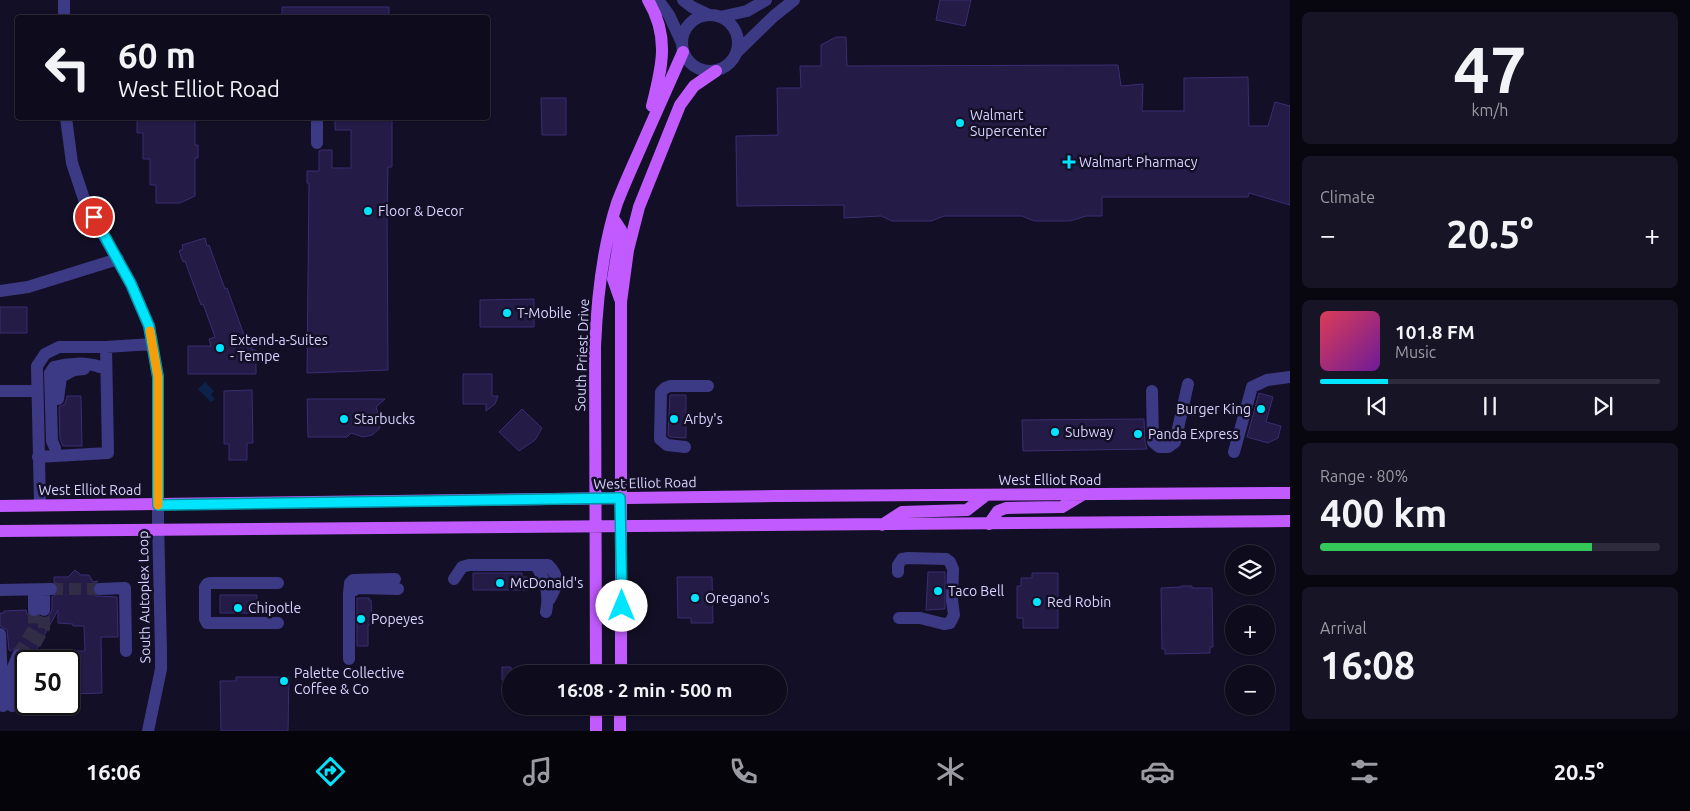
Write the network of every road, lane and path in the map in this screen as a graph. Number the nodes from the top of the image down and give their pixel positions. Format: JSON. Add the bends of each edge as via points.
{"nodes":[{"id":1,"x":64,"y":0,"type":"edge"},
{"id":2,"x":648,"y":0,"type":"edge"},
{"id":3,"x":658,"y":0,"type":"edge"},
{"id":4,"x":683,"y":0,"type":"edge"},
{"id":5,"x":766,"y":0,"type":"edge"},
{"id":6,"x":794,"y":0,"type":"edge"},
{"id":7,"x":64,"y":15,"type":"edge"},
{"id":8,"x":714,"y":16,"type":"junction"},
{"id":9,"x":682,"y":48,"type":"junction"},
{"id":10,"x":736,"y":52,"type":"junction"},
{"id":11,"x":716,"y":71,"type":"junction"},
{"id":12,"x":66,"y":120,"type":"edge"},
{"id":13,"x":317,"y":120,"type":"edge"},
{"id":14,"x":643,"y":141,"type":"junction"},
{"id":15,"x":317,"y":143,"type":"dead end"},
{"id":16,"x":613,"y":218,"type":"junction"},
{"id":17,"x":118,"y":259,"type":"junction"},
{"id":18,"x":0,"y":290,"type":"edge"},
{"id":19,"x":621,"y":302,"type":"junction"},
{"id":20,"x":152,"y":344,"type":"junction"},
{"id":21,"x":106,"y":347,"type":"junction"},
{"id":22,"x":103,"y":367,"type":"junction"},
{"id":23,"x":1290,"y":377,"type":"edge"},
{"id":24,"x":1188,"y":384,"type":"dead end"},
{"id":25,"x":708,"y":386,"type":"dead end"},
{"id":26,"x":0,"y":391,"type":"edge"},
{"id":27,"x":38,"y":391,"type":"junction"},
{"id":28,"x":1152,"y":391,"type":"dead end"},
{"id":29,"x":685,"y":447,"type":"dead end"},
{"id":30,"x":55,"y":452,"type":"junction"},
{"id":31,"x":1234,"y":452,"type":"dead end"},
{"id":32,"x":38,"y":457,"type":"junction"},
{"id":33,"x":1290,"y":493,"type":"edge"},
{"id":34,"x":1082,"y":495,"type":"junction"},
{"id":35,"x":985,"y":496,"type":"junction"},
{"id":36,"x":596,"y":498,"type":"junction"},
{"id":37,"x":620,"y":498,"type":"junction"},
{"id":38,"x":40,"y":505,"type":"junction"},
{"id":39,"x":158,"y":505,"type":"junction"},
{"id":40,"x":0,"y":506,"type":"edge"},
{"id":41,"x":1290,"y":522,"type":"edge"},
{"id":42,"x":989,"y":524,"type":"junction"},
{"id":43,"x":158,"y":525,"type":"junction"},
{"id":44,"x":882,"y":525,"type":"junction"},
{"id":45,"x":596,"y":526,"type":"junction"},
{"id":46,"x":622,"y":526,"type":"junction"},
{"id":47,"x":0,"y":531,"type":"edge"},
{"id":48,"x":898,"y":572,"type":"dead end"},
{"id":49,"x":454,"y":579,"type":"dead end"},
{"id":50,"x":396,"y":584,"type":"dead end"},
{"id":51,"x":278,"y":586,"type":"dead end"},
{"id":52,"x":100,"y":589,"type":"tunnel mouth"},
{"id":53,"x":0,"y":590,"type":"edge"},
{"id":54,"x":547,"y":606,"type":"dead end"},
{"id":55,"x":39,"y":610,"type":"tunnel mouth"},
{"id":56,"x":899,"y":618,"type":"dead end"},
{"id":57,"x":278,"y":620,"type":"dead end"},
{"id":58,"x":0,"y":634,"type":"edge"},
{"id":59,"x":126,"y":651,"type":"dead end"},
{"id":60,"x":349,"y":659,"type":"dead end"},
{"id":61,"x":596,"y":665,"type":"edge"},
{"id":62,"x":621,"y":665,"type":"edge"},
{"id":63,"x":15,"y":695,"type":"edge"},
{"id":64,"x":596,"y":715,"type":"edge"},
{"id":65,"x":620,"y":715,"type":"edge"},
{"id":66,"x":148,"y":731,"type":"edge"},
{"id":67,"x":596,"y":731,"type":"edge"},
{"id":68,"x":620,"y":731,"type":"edge"}],
"edges":[{"from":1,"to":7,"type":"street"},
{"from":2,"to":14,"type":"main road","via":[[662,33],[663,48],[662,68]]},
{"from":3,"to":9,"type":"street","via":[[670,14]]},
{"from":4,"to":8,"type":"street"},
{"from":5,"to":8,"type":"street","via":[[747,11]]},
{"from":6,"to":10,"type":"street"},
{"from":8,"to":9,"type":"street","via":[[701,17],[687,27]]},
{"from":8,"to":10,"type":"street","via":[[727,21],[733,28],[738,44]]},
{"from":9,"to":11,"type":"street","via":[[700,70]]},
{"from":9,"to":14,"type":"main road","name":"South Priest Drive"},
{"from":10,"to":11,"type":"street","via":[[732,61]]},
{"from":11,"to":19,"type":"main road","via":[[694,86],[680,105],[639,207],[628,250]]},
{"from":12,"to":17,"type":"street","name":"South Autoplex Loop","via":[[72,163],[85,202]]},
{"from":13,"to":15,"type":"street"},
{"from":14,"to":16,"type":"main road","name":"South Priest Drive"},
{"from":16,"to":19,"type":"main road","via":[[621,230],[613,279]]},
{"from":16,"to":36,"type":"main road","name":"South Priest Drive","via":[[596,320]]},
{"from":17,"to":18,"type":"street","via":[[28,287]]},
{"from":17,"to":20,"type":"street","name":"South Autoplex Loop","via":[[149,326]]},
{"from":19,"to":37,"type":"main road"},
{"from":20,"to":21,"type":"street"},
{"from":20,"to":39,"type":"street","name":"South Autoplex Loop","via":[[158,377]]},
{"from":21,"to":22,"type":"street"},
{"from":21,"to":27,"type":"street","via":[[59,347],[45,354],[37,366]]},
{"from":22,"to":30,"type":"street","via":[[62,365],[54,367],[50,373]]},
{"from":22,"to":30,"type":"street","via":[[108,453]]},
{"from":23,"to":31,"type":"street","via":[[1267,380],[1252,387]]},
{"from":24,"to":28,"type":"street","via":[[1175,442],[1168,447],[1159,447],[1153,442]]},
{"from":25,"to":29,"type":"street","via":[[670,386],[660,392],[660,439],[667,445]]},
{"from":26,"to":27,"type":"street"},
{"from":27,"to":32,"type":"street"},
{"from":30,"to":32,"type":"street"},
{"from":32,"to":38,"type":"street"},
{"from":33,"to":34,"type":"main road","name":"West Elliot Road"},
{"from":34,"to":35,"type":"main road","name":"West Elliot Road"},
{"from":34,"to":42,"type":"main road","via":[[1062,507],[1006,508],[998,511]]},
{"from":35,"to":37,"type":"main road","name":"West Elliot Road"},
{"from":35,"to":44,"type":"main road","via":[[967,510],[902,512]]},
{"from":36,"to":37,"type":"main road","name":"West Elliot Road"},
{"from":36,"to":39,"type":"main road","name":"West Elliot Road"},
{"from":36,"to":45,"type":"main road","name":"South Priest Drive"},
{"from":37,"to":46,"type":"main road"},
{"from":38,"to":39,"type":"main road","name":"West Elliot Road"},
{"from":38,"to":40,"type":"main road","name":"West Elliot Road"},
{"from":39,"to":43,"type":"street","name":"South Autoplex Loop"},
{"from":41,"to":42,"type":"main road"},
{"from":42,"to":44,"type":"main road"},
{"from":43,"to":45,"type":"main road"},
{"from":43,"to":47,"type":"main road"},
{"from":43,"to":66,"type":"street","name":"South Autoplex Loop","via":[[162,652]]},
{"from":44,"to":46,"type":"main road"},
{"from":45,"to":46,"type":"main road"},
{"from":45,"to":61,"type":"main road","name":"South Priest Drive"},
{"from":46,"to":62,"type":"main road"},
{"from":48,"to":56,"type":"street","via":[[902,559],[908,558],[946,559],[954,569],[954,615],[950,622]]},
{"from":49,"to":54,"type":"street","via":[[462,567],[469,565],[548,565],[556,575],[556,589]]},
{"from":50,"to":60,"type":"street","via":[[358,588],[349,593]]},
{"from":51,"to":57,"type":"street","via":[[210,583],[205,587],[207,622]]},
{"from":52,"to":59,"type":"street","via":[[125,588]]},
{"from":53,"to":55,"type":"street","via":[[43,590]]},
{"from":58,"to":63,"type":"street","via":[[12,706]]},
{"from":64,"to":67,"type":"main road"},
{"from":65,"to":68,"type":"main road"}]}
